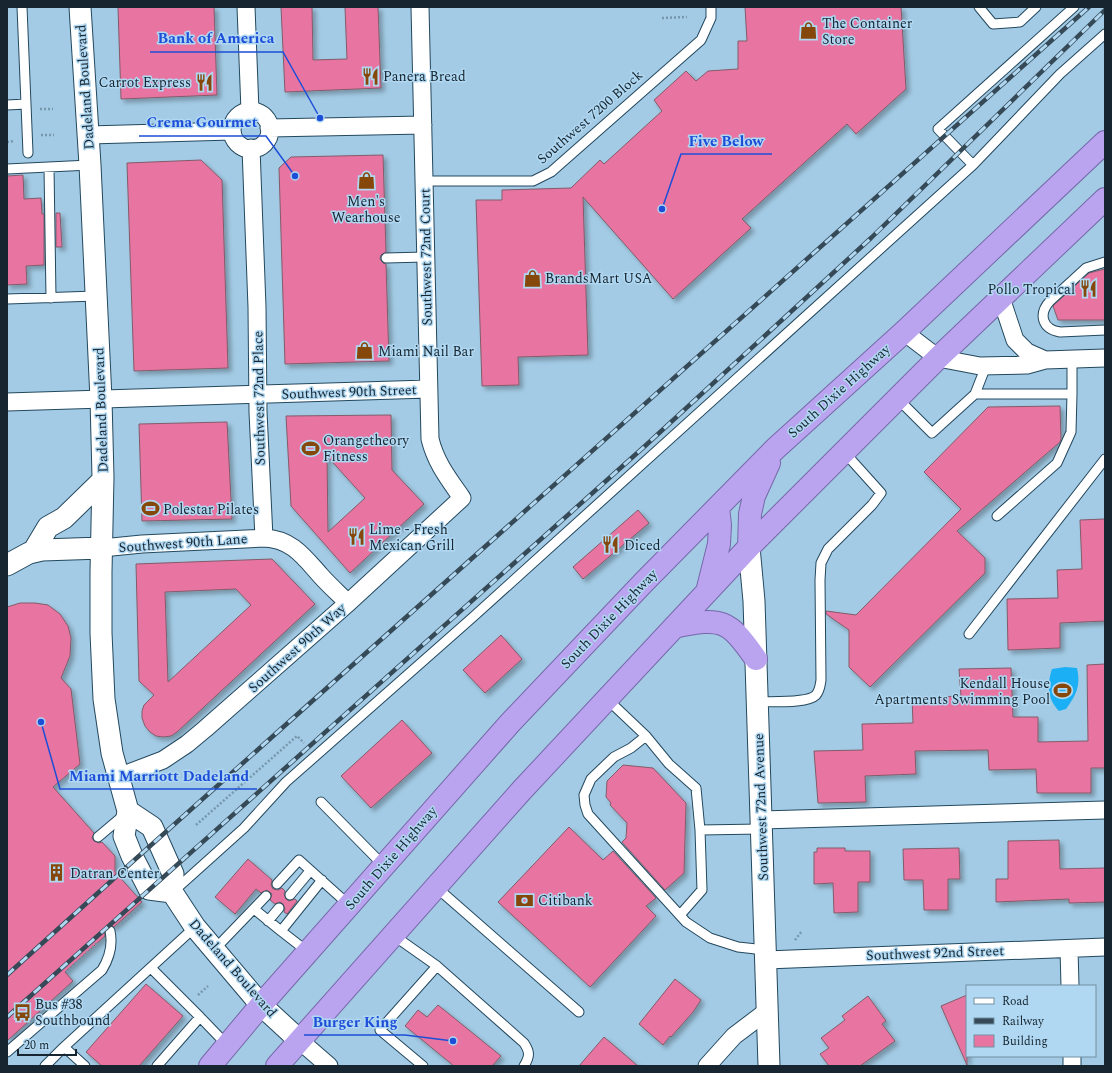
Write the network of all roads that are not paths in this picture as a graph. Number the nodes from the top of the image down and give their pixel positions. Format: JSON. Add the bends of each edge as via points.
{"nodes":[{"id":1,"x":22,"y":7,"type":"edge"},
{"id":2,"x":80,"y":7,"type":"edge"},
{"id":3,"x":246,"y":7,"type":"edge"},
{"id":4,"x":420,"y":7,"type":"edge"},
{"id":5,"x":711,"y":7,"type":"edge"},
{"id":6,"x":979,"y":7,"type":"edge"},
{"id":7,"x":1036,"y":7,"type":"edge"},
{"id":8,"x":1074,"y":7,"type":"edge"},
{"id":9,"x":1105,"y":34,"type":"edge"},
{"id":10,"x":26,"y":104,"type":"junction"},
{"id":11,"x":7,"y":105,"type":"edge"},
{"id":12,"x":250,"y":111,"type":"junction"},
{"id":13,"x":423,"y":125,"type":"junction"},
{"id":14,"x":269,"y":128,"type":"junction"},
{"id":15,"x":232,"y":131,"type":"junction"},
{"id":16,"x":89,"y":135,"type":"junction"},
{"id":17,"x":1105,"y":142,"type":"edge"},
{"id":18,"x":251,"y":148,"type":"junction"},
{"id":19,"x":28,"y":153,"type":"dead end"},
{"id":20,"x":90,"y":165,"type":"junction"},
{"id":21,"x":973,"y":165,"type":"junction"},
{"id":22,"x":48,"y":167,"type":"junction"},
{"id":23,"x":7,"y":169,"type":"edge"},
{"id":24,"x":424,"y":181,"type":"junction"},
{"id":25,"x":1103,"y":205,"type":"edge"},
{"id":26,"x":425,"y":257,"type":"junction"},
{"id":27,"x":386,"y":258,"type":"dead end"},
{"id":28,"x":1105,"y":262,"type":"edge"},
{"id":29,"x":96,"y":296,"type":"junction"},
{"id":30,"x":52,"y":298,"type":"junction"},
{"id":31,"x":1001,"y":298,"type":"junction"},
{"id":32,"x":7,"y":299,"type":"edge"},
{"id":33,"x":1105,"y":330,"type":"edge"},
{"id":34,"x":904,"y":332,"type":"junction"},
{"id":35,"x":938,"y":358,"type":"junction"},
{"id":36,"x":1105,"y":358,"type":"edge"},
{"id":37,"x":1072,"y":359,"type":"junction"},
{"id":38,"x":1045,"y":360,"type":"junction"},
{"id":39,"x":986,"y":366,"type":"junction"},
{"id":40,"x":428,"y":389,"type":"junction"},
{"id":41,"x":258,"y":394,"type":"junction"},
{"id":42,"x":975,"y":394,"type":"junction"},
{"id":43,"x":1072,"y":394,"type":"junction"},
{"id":44,"x":101,"y":399,"type":"junction"},
{"id":45,"x":898,"y":399,"type":"junction"},
{"id":46,"x":7,"y":402,"type":"edge"},
{"id":47,"x":775,"y":449,"type":"junction"},
{"id":48,"x":844,"y":453,"type":"junction"},
{"id":49,"x":1105,"y":459,"type":"edge"},
{"id":50,"x":103,"y":480,"type":"junction"},
{"id":51,"x":462,"y":498,"type":"joint"},
{"id":52,"x":718,"y":507,"type":"junction"},
{"id":53,"x":997,"y":516,"type":"dead end"},
{"id":54,"x":264,"y":538,"type":"junction"},
{"id":55,"x":102,"y":548,"type":"junction"},
{"id":56,"x":749,"y":548,"type":"junction"},
{"id":57,"x":33,"y":552,"type":"junction"},
{"id":58,"x":7,"y":565,"type":"edge"},
{"id":59,"x":706,"y":595,"type":"junction"},
{"id":60,"x":348,"y":602,"type":"junction"},
{"id":61,"x":674,"y":627,"type":"junction"},
{"id":62,"x":969,"y":634,"type":"dead end"},
{"id":63,"x":756,"y":660,"type":"junction"},
{"id":64,"x":607,"y":699,"type":"junction"},
{"id":65,"x":757,"y":702,"type":"junction"},
{"id":66,"x":646,"y":736,"type":"junction"},
{"id":67,"x":118,"y":777,"type":"junction"},
{"id":68,"x":321,"y":802,"type":"dead end"},
{"id":69,"x":1105,"y":810,"type":"edge"},
{"id":70,"x":128,"y":811,"type":"junction"},
{"id":71,"x":761,"y":825,"type":"junction"},
{"id":72,"x":700,"y":830,"type":"junction"},
{"id":73,"x":98,"y":837,"type":"dead end"},
{"id":74,"x":384,"y":866,"type":"junction"},
{"id":75,"x":310,"y":870,"type":"junction"},
{"id":76,"x":322,"y":880,"type":"junction"},
{"id":77,"x":277,"y":884,"type":"dead end"},
{"id":78,"x":436,"y":887,"type":"junction"},
{"id":79,"x":172,"y":892,"type":"junction"},
{"id":80,"x":290,"y":895,"type":"dead end"},
{"id":81,"x":266,"y":896,"type":"dead end"},
{"id":82,"x":350,"y":904,"type":"junction"},
{"id":83,"x":279,"y":908,"type":"dead end"},
{"id":84,"x":254,"y":909,"type":"junction"},
{"id":85,"x":680,"y":915,"type":"junction"},
{"id":86,"x":268,"y":921,"type":"junction"},
{"id":87,"x":195,"y":927,"type":"junction"},
{"id":88,"x":110,"y":931,"type":"dead end"},
{"id":89,"x":280,"y":931,"type":"junction"},
{"id":90,"x":393,"y":935,"type":"junction"},
{"id":91,"x":1105,"y":947,"type":"edge"},
{"id":92,"x":1069,"y":949,"type":"junction"},
{"id":93,"x":214,"y":950,"type":"junction"},
{"id":94,"x":308,"y":952,"type":"junction"},
{"id":95,"x":765,"y":955,"type":"junction"},
{"id":96,"x":437,"y":966,"type":"junction"},
{"id":97,"x":151,"y":968,"type":"junction"},
{"id":98,"x":1070,"y":985,"type":"edge"},
{"id":99,"x":261,"y":1004,"type":"junction"},
{"id":100,"x":767,"y":1011,"type":"junction"},
{"id":101,"x":579,"y":1012,"type":"dead end"},
{"id":102,"x":200,"y":1018,"type":"junction"},
{"id":103,"x":299,"y":1040,"type":"junction"},
{"id":104,"x":227,"y":1045,"type":"junction"},
{"id":105,"x":64,"y":1047,"type":"junction"},
{"id":106,"x":7,"y":1052,"type":"edge"},
{"id":107,"x":45,"y":1066,"type":"edge"},
{"id":108,"x":84,"y":1066,"type":"edge"},
{"id":109,"x":157,"y":1066,"type":"edge"},
{"id":110,"x":210,"y":1066,"type":"edge"},
{"id":111,"x":277,"y":1066,"type":"edge"},
{"id":112,"x":329,"y":1066,"type":"edge"},
{"id":113,"x":423,"y":1066,"type":"edge"},
{"id":114,"x":524,"y":1066,"type":"edge"},
{"id":115,"x":706,"y":1066,"type":"edge"},
{"id":116,"x":769,"y":1066,"type":"edge"}],
"edges":[{"from":1,"to":10,"type":"lane"},
{"from":2,"to":16,"type":"street","name":"Dadeland Boulevard"},
{"from":3,"to":12,"type":"street"},
{"from":4,"to":13,"type":"street","name":"Southwest 72nd Court"},
{"from":5,"to":24,"type":"lane","name":"Southwest 7200 Block","via":[[711,18],[700,40],[551,172],[533,181]]},
{"from":6,"to":7,"type":"lane","via":[[993,24],[1020,22]]},
{"from":8,"to":21,"type":"lane","via":[[938,129]]},
{"from":9,"to":21,"type":"lane","via":[[1060,74]]},
{"from":10,"to":11,"type":"lane"},
{"from":10,"to":19,"type":"lane"},
{"from":12,"to":14,"type":"street","via":[[265,118]]},
{"from":12,"to":15,"type":"street","via":[[239,115],[232,125]]},
{"from":13,"to":14,"type":"street"},
{"from":13,"to":24,"type":"street","name":"Southwest 72nd Court"},
{"from":14,"to":18,"type":"street","via":[[266,140]]},
{"from":15,"to":16,"type":"street"},
{"from":15,"to":18,"type":"street","via":[[236,141],[246,148]]},
{"from":16,"to":20,"type":"street","name":"Dadeland Boulevard"},
{"from":17,"to":34,"type":"highway","name":"South Dixie Highway"},
{"from":18,"to":41,"type":"street","name":"Southwest 72nd Place"},
{"from":20,"to":22,"type":"lane"},
{"from":20,"to":29,"type":"street","name":"Dadeland Boulevard"},
{"from":21,"to":79,"type":"lane","via":[[286,782],[244,828]]},
{"from":22,"to":23,"type":"lane"},
{"from":22,"to":30,"type":"lane"},
{"from":24,"to":26,"type":"street","name":"Southwest 72nd Court"},
{"from":25,"to":31,"type":"highway"},
{"from":26,"to":27,"type":"lane"},
{"from":26,"to":40,"type":"street","name":"Southwest 72nd Court"},
{"from":28,"to":33,"type":"lane","via":[[1086,268],[1047,305],[1043,315],[1045,324],[1053,331]]},
{"from":29,"to":30,"type":"lane"},
{"from":29,"to":44,"type":"street","name":"Dadeland Boulevard"},
{"from":30,"to":32,"type":"lane"},
{"from":31,"to":35,"type":"highway"},
{"from":31,"to":38,"type":"street","via":[[1015,340],[1027,352]]},
{"from":34,"to":35,"type":"street"},
{"from":34,"to":47,"type":"highway","name":"South Dixie Highway"},
{"from":35,"to":39,"type":"street"},
{"from":35,"to":45,"type":"highway"},
{"from":36,"to":37,"type":"street"},
{"from":37,"to":38,"type":"street"},
{"from":37,"to":43,"type":"lane"},
{"from":38,"to":39,"type":"street","via":[[1027,365]]},
{"from":39,"to":42,"type":"lane"},
{"from":40,"to":41,"type":"street","name":"Southwest 90th Street"},
{"from":40,"to":51,"type":"street","name":"Southwest 72nd Court","via":[[430,439],[434,454]]},
{"from":41,"to":44,"type":"street","name":"Southwest 90th Street"},
{"from":41,"to":54,"type":"street","name":"Southwest 72nd Place"},
{"from":42,"to":43,"type":"lane"},
{"from":42,"to":45,"type":"lane","via":[[932,433]]},
{"from":43,"to":53,"type":"lane","via":[[1071,432],[1057,463]]},
{"from":44,"to":46,"type":"street","name":"Southwest 90th Street"},
{"from":44,"to":50,"type":"street","name":"Dadeland Boulevard"},
{"from":45,"to":48,"type":"highway"},
{"from":47,"to":52,"type":"highway","name":"South Dixie Highway"},
{"from":47,"to":56,"type":"highway","via":[[754,496],[750,514]]},
{"from":48,"to":56,"type":"highway"},
{"from":48,"to":65,"type":"lane","via":[[882,493],[828,549],[821,563],[820,690],[806,700]]},
{"from":49,"to":62,"type":"lane"},
{"from":50,"to":55,"type":"street","name":"Dadeland Boulevard"},
{"from":50,"to":57,"type":"street","via":[[64,518],[48,527]]},
{"from":51,"to":60,"type":"street","name":"Southwest 90th Way"},
{"from":52,"to":59,"type":"highway","via":[[719,544]]},
{"from":52,"to":74,"type":"highway","name":"South Dixie Highway","via":[[510,723]]},
{"from":54,"to":55,"type":"street","name":"Southwest 90th Lane"},
{"from":54,"to":60,"type":"street","via":[[273,538],[292,546]]},
{"from":55,"to":57,"type":"street","via":[[50,549]]},
{"from":55,"to":67,"type":"street","name":"Dadeland Boulevard","via":[[101,633],[104,694],[110,742]]},
{"from":56,"to":59,"type":"highway"},
{"from":56,"to":63,"type":"street","name":"Southwest 72nd Avenue"},
{"from":57,"to":58,"type":"street"},
{"from":59,"to":61,"type":"highway"},
{"from":60,"to":67,"type":"street","name":"Southwest 90th Way","via":[[187,744],[163,760]]},
{"from":61,"to":63,"type":"highway","via":[[709,621],[725,625],[742,640]]},
{"from":61,"to":64,"type":"highway"},
{"from":63,"to":65,"type":"street","name":"Southwest 72nd Avenue"},
{"from":64,"to":66,"type":"lane"},
{"from":64,"to":78,"type":"highway"},
{"from":65,"to":71,"type":"street","name":"Southwest 72nd Avenue"},
{"from":66,"to":72,"type":"lane","via":[[669,764],[696,788]]},
{"from":66,"to":85,"type":"lane","via":[[614,757],[591,779],[584,795],[585,805],[588,814]]},
{"from":67,"to":70,"type":"street","name":"Dadeland Boulevard"},
{"from":68,"to":74,"type":"lane"},
{"from":69,"to":71,"type":"street"},
{"from":70,"to":73,"type":"lane"},
{"from":70,"to":79,"type":"street","via":[[152,828],[173,874]]},
{"from":70,"to":79,"type":"street","name":"Dadeland Boulevard","via":[[124,836],[142,877],[149,889]]},
{"from":71,"to":72,"type":"lane"},
{"from":71,"to":95,"type":"street","name":"Southwest 72nd Avenue"},
{"from":72,"to":85,"type":"lane","via":[[702,890]]},
{"from":74,"to":82,"type":"highway","name":"South Dixie Highway"},
{"from":75,"to":76,"type":"lane"},
{"from":75,"to":77,"type":"lane","via":[[299,860]]},
{"from":75,"to":80,"type":"lane"},
{"from":76,"to":82,"type":"lane"},
{"from":76,"to":89,"type":"lane"},
{"from":78,"to":90,"type":"highway"},
{"from":78,"to":101,"type":"lane"},
{"from":79,"to":87,"type":"street","name":"Dadeland Boulevard"},
{"from":81,"to":84,"type":"lane"},
{"from":82,"to":94,"type":"highway","name":"South Dixie Highway"},
{"from":83,"to":86,"type":"lane"},
{"from":84,"to":86,"type":"lane"},
{"from":84,"to":93,"type":"lane"},
{"from":85,"to":95,"type":"lane","via":[[710,938]]},
{"from":86,"to":89,"type":"lane"},
{"from":87,"to":93,"type":"street","name":"Dadeland Boulevard"},
{"from":87,"to":97,"type":"lane"},
{"from":88,"to":106,"type":"lane","via":[[110,955],[102,970]]},
{"from":89,"to":94,"type":"lane"},
{"from":90,"to":96,"type":"lane"},
{"from":90,"to":103,"type":"highway"},
{"from":91,"to":92,"type":"street","name":"Southwest 92nd Street"},
{"from":92,"to":95,"type":"street","name":"Southwest 92nd Street"},
{"from":92,"to":98,"type":"street"},
{"from":93,"to":99,"type":"street","name":"Dadeland Boulevard"},
{"from":94,"to":99,"type":"highway","name":"South Dixie Highway"},
{"from":95,"to":100,"type":"street","name":"Southwest 72nd Avenue"},
{"from":96,"to":113,"type":"lane","via":[[380,1030]]},
{"from":96,"to":114,"type":"lane","via":[[524,1043],[529,1051],[529,1057]]},
{"from":97,"to":102,"type":"lane"},
{"from":97,"to":105,"type":"lane"},
{"from":99,"to":103,"type":"street","name":"Dadeland Boulevard"},
{"from":99,"to":104,"type":"highway","name":"South Dixie Highway"},
{"from":100,"to":115,"type":"street","via":[[734,1036]]},
{"from":100,"to":116,"type":"street","name":"Southwest 72nd Avenue"},
{"from":102,"to":104,"type":"lane"},
{"from":102,"to":109,"type":"lane"},
{"from":103,"to":111,"type":"highway"},
{"from":103,"to":112,"type":"street"},
{"from":104,"to":110,"type":"highway","name":"South Dixie Highway"},
{"from":105,"to":107,"type":"lane"},
{"from":105,"to":108,"type":"lane"}]}
